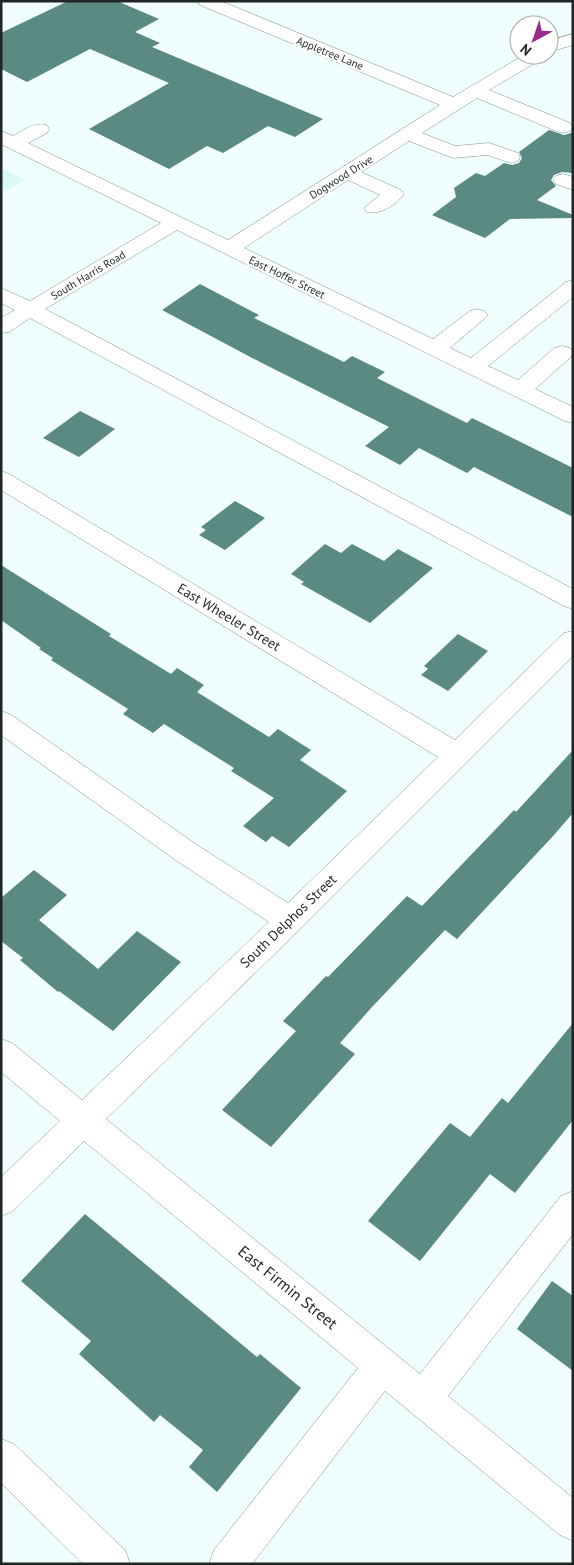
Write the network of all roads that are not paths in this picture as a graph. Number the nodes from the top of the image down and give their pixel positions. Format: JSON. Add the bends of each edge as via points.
{"nodes":[{"id":1,"x":204,"y":7,"type":"edge"},
{"id":2,"x":310,"y":26,"type":"dead end"},
{"id":3,"x":292,"y":37,"type":"junction"},
{"id":4,"x":573,"y":39,"type":"edge"},
{"id":5,"x":559,"y":44,"type":"edge"},
{"id":6,"x":519,"y":65,"type":"edge"},
{"id":7,"x":475,"y":91,"type":"junction"},
{"id":8,"x":454,"y":104,"type":"junction"},
{"id":9,"x":563,"y":127,"type":"dead end"},
{"id":10,"x":40,"y":129,"type":"dead end"},
{"id":11,"x":408,"y":134,"type":"junction"},
{"id":12,"x":8,"y":140,"type":"edge"},
{"id":13,"x":511,"y":158,"type":"dead end"},
{"id":14,"x":346,"y":167,"type":"junction"},
{"id":15,"x":374,"y":208,"type":"dead end"},
{"id":16,"x":175,"y":223,"type":"junction"},
{"id":17,"x":228,"y":249,"type":"junction"},
{"id":18,"x":573,"y":286,"type":"edge"},
{"id":19,"x":1,"y":294,"type":"edge"},
{"id":20,"x":31,"y":310,"type":"junction"},
{"id":21,"x":477,"y":315,"type":"dead end"},
{"id":22,"x":1,"y":327,"type":"edge"},
{"id":23,"x":435,"y":349,"type":"junction"},
{"id":24,"x":562,"y":354,"type":"dead end"},
{"id":25,"x":473,"y":367,"type":"junction"},
{"id":26,"x":520,"y":390,"type":"junction"},
{"id":27,"x":573,"y":416,"type":"edge"},
{"id":28,"x":1,"y":479,"type":"edge"},
{"id":29,"x":573,"y":600,"type":"edge"},
{"id":30,"x":573,"y":640,"type":"edge"},
{"id":31,"x":1,"y":721,"type":"edge"},
{"id":32,"x":457,"y":755,"type":"junction"},
{"id":33,"x":290,"y":920,"type":"junction"},
{"id":34,"x":1,"y":1054,"type":"edge"},
{"id":35,"x":83,"y":1119,"type":"junction"},
{"id":36,"x":1,"y":1200,"type":"edge"},
{"id":37,"x":573,"y":1207,"type":"edge"},
{"id":38,"x":383,"y":1365,"type":"junction"},
{"id":39,"x":423,"y":1399,"type":"junction"},
{"id":40,"x":1,"y":1457,"type":"edge"},
{"id":41,"x":573,"y":1522,"type":"edge"},
{"id":42,"x":111,"y":1564,"type":"edge"},
{"id":43,"x":228,"y":1564,"type":"edge"}],
"edges":[{"from":1,"to":3,"type":"street","name":"Appletree Lane"},
{"from":2,"to":3,"type":"street"},
{"from":3,"to":8,"type":"street","name":"Appletree Lane"},
{"from":4,"to":5,"type":"street"},
{"from":6,"to":7,"type":"street","name":"Dogwood Drive"},
{"from":7,"to":8,"type":"street","name":"Dogwood Drive"},
{"from":7,"to":9,"type":"street"},
{"from":8,"to":11,"type":"street","name":"Dogwood Drive"},
{"from":10,"to":12,"type":"street"},
{"from":11,"to":13,"type":"street","via":[[453,152],[489,149]]},
{"from":11,"to":14,"type":"street","name":"Dogwood Drive"},
{"from":12,"to":16,"type":"street","name":"East Hoffer Street"},
{"from":14,"to":15,"type":"street","via":[[394,194]]},
{"from":14,"to":17,"type":"street","name":"Dogwood Drive"},
{"from":16,"to":17,"type":"street","name":"East Hoffer Street"},
{"from":16,"to":20,"type":"street","name":"South Harris Road"},
{"from":17,"to":23,"type":"street","name":"East Hoffer Street"},
{"from":18,"to":25,"type":"street"},
{"from":19,"to":20,"type":"street"},
{"from":20,"to":22,"type":"street","name":"South Harris Road"},
{"from":20,"to":29,"type":"street"},
{"from":21,"to":23,"type":"street"},
{"from":23,"to":25,"type":"street","name":"East Hoffer Street"},
{"from":24,"to":26,"type":"street"},
{"from":25,"to":26,"type":"street","name":"East Hoffer Street"},
{"from":26,"to":27,"type":"street","name":"East Hoffer Street"},
{"from":28,"to":32,"type":"street","name":"East Wheeler Street"},
{"from":30,"to":32,"type":"street","name":"South Delphos Street"},
{"from":31,"to":33,"type":"street","via":[[187,853]]},
{"from":32,"to":33,"type":"street","name":"South Delphos Street"},
{"from":33,"to":35,"type":"street","name":"South Delphos Street"},
{"from":34,"to":35,"type":"street","name":"East Firmin Street"},
{"from":35,"to":36,"type":"street","name":"South Delphos Street"},
{"from":35,"to":38,"type":"street","name":"East Firmin Street"},
{"from":37,"to":39,"type":"street"},
{"from":38,"to":39,"type":"street","name":"East Firmin Street"},
{"from":38,"to":43,"type":"street"},
{"from":39,"to":41,"type":"street","name":"East Firmin Street"},
{"from":40,"to":42,"type":"street"}]}
